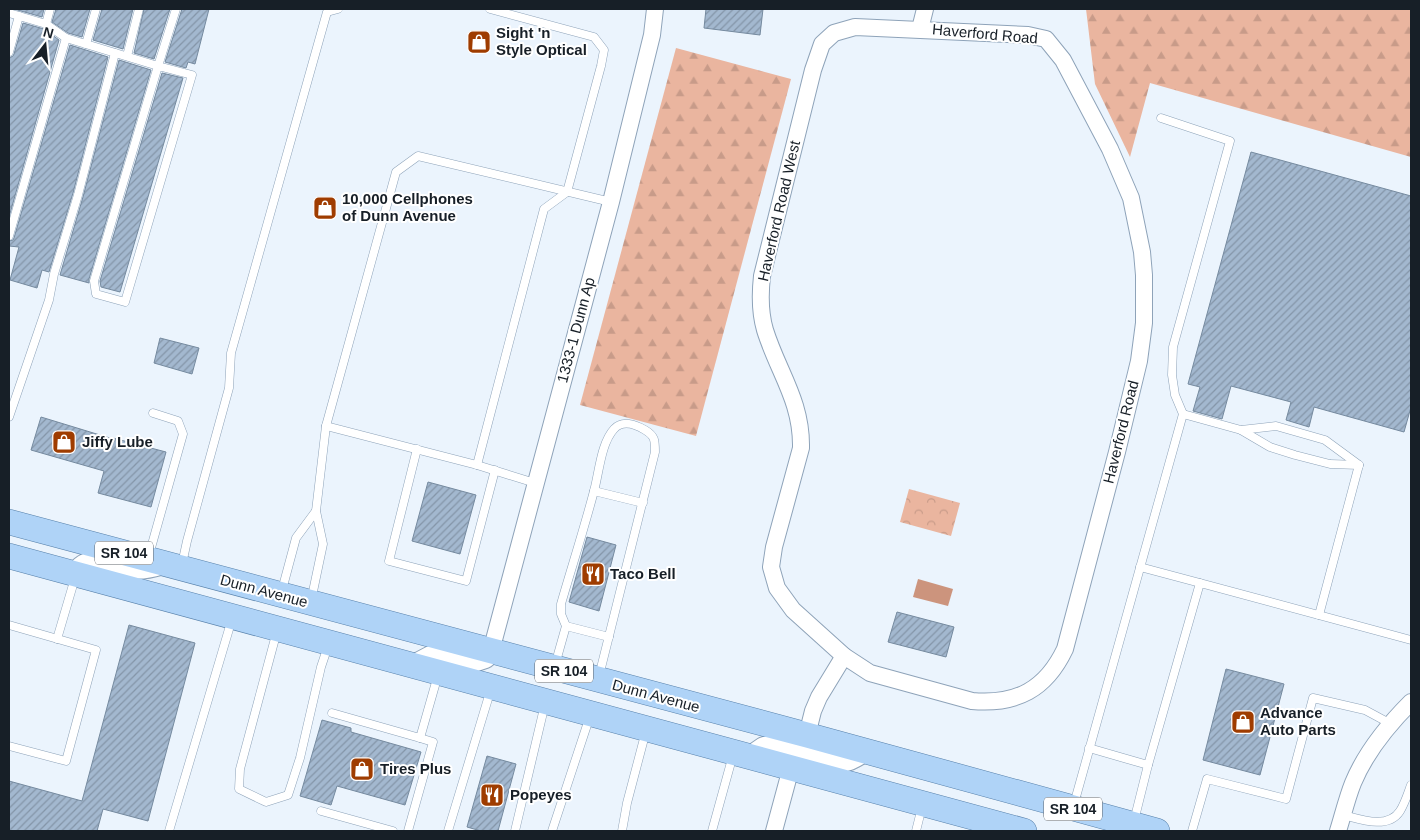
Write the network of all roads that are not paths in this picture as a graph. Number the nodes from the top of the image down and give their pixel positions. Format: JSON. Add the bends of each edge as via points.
{"nodes":[{"id":1,"x":50,"y":9,"type":"edge"},
{"id":2,"x":96,"y":9,"type":"edge"},
{"id":3,"x":139,"y":9,"type":"edge"},
{"id":4,"x":176,"y":9,"type":"edge"},
{"id":5,"x":338,"y":9,"type":"edge"},
{"id":6,"x":490,"y":9,"type":"edge"},
{"id":7,"x":655,"y":9,"type":"edge"},
{"id":8,"x":925,"y":9,"type":"edge"},
{"id":9,"x":9,"y":13,"type":"edge"},
{"id":10,"x":19,"y":16,"type":"junction"},
{"id":11,"x":46,"y":24,"type":"junction"},
{"id":12,"x":920,"y":29,"type":"junction"},
{"id":13,"x":66,"y":38,"type":"junction"},
{"id":14,"x":86,"y":44,"type":"junction"},
{"id":15,"x":9,"y":52,"type":"edge"},
{"id":16,"x":115,"y":53,"type":"junction"},
{"id":17,"x":127,"y":56,"type":"junction"},
{"id":18,"x":158,"y":66,"type":"junction"},
{"id":19,"x":1161,"y":118,"type":"dead end"},
{"id":20,"x":567,"y":192,"type":"junction"},
{"id":21,"x":611,"y":202,"type":"junction"},
{"id":22,"x":9,"y":236,"type":"edge"},
{"id":23,"x":153,"y":414,"type":"dead end"},
{"id":24,"x":1184,"y":414,"type":"junction"},
{"id":25,"x":9,"y":417,"type":"edge"},
{"id":26,"x":326,"y":426,"type":"junction"},
{"id":27,"x":1241,"y":430,"type":"junction"},
{"id":28,"x":417,"y":449,"type":"junction"},
{"id":29,"x":477,"y":465,"type":"junction"},
{"id":30,"x":1359,"y":465,"type":"junction"},
{"id":31,"x":495,"y":470,"type":"junction"},
{"id":32,"x":535,"y":483,"type":"junction"},
{"id":33,"x":594,"y":491,"type":"junction"},
{"id":34,"x":642,"y":502,"type":"junction"},
{"id":35,"x":316,"y":511,"type":"junction"},
{"id":36,"x":9,"y":522,"type":"edge"},
{"id":37,"x":12,"y":558,"type":"edge"},
{"id":38,"x":164,"y":564,"type":"junction"},
{"id":39,"x":1140,"y":567,"type":"junction"},
{"id":40,"x":76,"y":574,"type":"junction"},
{"id":41,"x":1200,"y":583,"type":"junction"},
{"id":42,"x":281,"y":595,"type":"junction"},
{"id":43,"x":311,"y":603,"type":"junction"},
{"id":44,"x":1319,"y":614,"type":"junction"},
{"id":45,"x":233,"y":617,"type":"junction"},
{"id":46,"x":9,"y":625,"type":"edge"},
{"id":47,"x":566,"y":626,"type":"junction"},
{"id":48,"x":278,"y":629,"type":"junction"},
{"id":49,"x":609,"y":637,"type":"junction"},
{"id":50,"x":57,"y":639,"type":"junction"},
{"id":51,"x":1411,"y":640,"type":"edge"},
{"id":52,"x":330,"y":643,"type":"junction"},
{"id":53,"x":491,"y":651,"type":"junction"},
{"id":54,"x":844,"y":656,"type":"junction"},
{"id":55,"x":414,"y":666,"type":"junction"},
{"id":56,"x":554,"y":669,"type":"junction"},
{"id":57,"x":439,"y":673,"type":"junction"},
{"id":58,"x":598,"y":680,"type":"junction"},
{"id":59,"x":491,"y":687,"type":"junction"},
{"id":60,"x":546,"y":702,"type":"junction"},
{"id":61,"x":1411,"y":702,"type":"edge"},
{"id":62,"x":332,"y":713,"type":"dead end"},
{"id":63,"x":590,"y":714,"type":"junction"},
{"id":64,"x":1391,"y":724,"type":"junction"},
{"id":65,"x":647,"y":729,"type":"junction"},
{"id":66,"x":807,"y":735,"type":"junction"},
{"id":67,"x":420,"y":738,"type":"junction"},
{"id":68,"x":9,"y":746,"type":"edge"},
{"id":69,"x":1089,"y":748,"type":"junction"},
{"id":70,"x":864,"y":751,"type":"junction"},
{"id":71,"x":742,"y":755,"type":"junction"},
{"id":72,"x":1148,"y":765,"type":"junction"},
{"id":73,"x":791,"y":768,"type":"junction"},
{"id":74,"x":1411,"y":785,"type":"edge"},
{"id":75,"x":923,"y":804,"type":"junction"},
{"id":76,"x":1073,"y":808,"type":"junction"},
{"id":77,"x":322,"y":811,"type":"dead end"},
{"id":78,"x":1343,"y":814,"type":"junction"},
{"id":79,"x":1133,"y":825,"type":"junction"},
{"id":80,"x":169,"y":831,"type":"edge"},
{"id":81,"x":393,"y":831,"type":"edge"},
{"id":82,"x":408,"y":831,"type":"edge"},
{"id":83,"x":449,"y":831,"type":"edge"},
{"id":84,"x":515,"y":831,"type":"edge"},
{"id":85,"x":552,"y":831,"type":"edge"},
{"id":86,"x":622,"y":831,"type":"edge"},
{"id":87,"x":712,"y":831,"type":"edge"},
{"id":88,"x":774,"y":831,"type":"edge"},
{"id":89,"x":916,"y":831,"type":"edge"},
{"id":90,"x":1024,"y":831,"type":"edge"},
{"id":91,"x":1157,"y":831,"type":"edge"},
{"id":92,"x":1192,"y":831,"type":"edge"},
{"id":93,"x":1338,"y":831,"type":"edge"}],
"edges":[{"from":1,"to":11,"type":"lane"},
{"from":2,"to":14,"type":"lane"},
{"from":3,"to":17,"type":"lane"},
{"from":4,"to":18,"type":"lane"},
{"from":5,"to":38,"type":"lane","via":[[327,12],[233,343],[229,388],[187,541]]},
{"from":6,"to":20,"type":"lane","via":[[594,37],[604,50]]},
{"from":7,"to":21,"type":"street","name":"1333-1 Dunn Ap","via":[[652,35]]},
{"from":8,"to":12,"type":"street","name":"Haverford Road"},
{"from":9,"to":10,"type":"lane"},
{"from":10,"to":11,"type":"lane"},
{"from":10,"to":15,"type":"lane"},
{"from":11,"to":13,"type":"lane"},
{"from":12,"to":54,"type":"street","name":"Haverford Road West","via":[[855,27],[834,33],[822,44],[762,276],[765,330],[796,407],[801,436],[801,448],[771,567],[777,588],[794,610]]},
{"from":12,"to":54,"type":"street","name":"Haverford Road","via":[[1028,35],[1046,39],[1063,60],[1110,149],[1131,198],[1142,252],[1144,323],[1139,361],[1117,452],[1065,648],[1058,664],[1044,680],[1026,694],[988,703],[870,673]]},
{"from":13,"to":14,"type":"lane"},
{"from":13,"to":22,"type":"lane"},
{"from":14,"to":16,"type":"lane"},
{"from":16,"to":17,"type":"lane"},
{"from":16,"to":25,"type":"lane","via":[[49,300]]},
{"from":17,"to":18,"type":"lane"},
{"from":18,"to":18,"type":"lane","via":[[94,281],[96,294],[125,302],[192,75]]},
{"from":19,"to":24,"type":"lane","via":[[1230,141],[1173,347],[1172,375]]},
{"from":20,"to":21,"type":"lane"},
{"from":20,"to":26,"type":"lane","via":[[418,156],[396,172]]},
{"from":20,"to":29,"type":"lane","via":[[544,208]]},
{"from":21,"to":32,"type":"street","name":"1333-1 Dunn Ap"},
{"from":23,"to":38,"type":"lane","via":[[178,422],[183,434]]},
{"from":24,"to":27,"type":"lane"},
{"from":24,"to":39,"type":"lane"},
{"from":26,"to":28,"type":"lane"},
{"from":26,"to":35,"type":"lane"},
{"from":27,"to":30,"type":"lane","via":[[1270,447],[1294,455],[1330,464]]},
{"from":27,"to":30,"type":"lane","via":[[1276,426],[1325,440]]},
{"from":28,"to":29,"type":"lane"},
{"from":28,"to":31,"type":"lane","via":[[389,561],[466,581]]},
{"from":29,"to":31,"type":"lane"},
{"from":30,"to":44,"type":"lane"},
{"from":31,"to":32,"type":"lane"},
{"from":32,"to":53,"type":"street","name":"1333-1 Dunn Ap"},
{"from":33,"to":34,"type":"lane"},
{"from":33,"to":34,"type":"lane","via":[[607,438],[624,423],[638,426],[652,434],[655,443]]},
{"from":33,"to":47,"type":"lane","via":[[561,604]]},
{"from":34,"to":49,"type":"lane"},
{"from":35,"to":42,"type":"lane","via":[[296,538]]},
{"from":35,"to":43,"type":"lane","via":[[323,544]]},
{"from":36,"to":38,"type":"main road","name":"Dunn Avenue","number":"SR 104"},
{"from":37,"to":40,"type":"main road","number":"SR 104"},
{"from":38,"to":40,"type":"main road","via":[[131,568],[98,562],[81,567]]},
{"from":38,"to":42,"type":"main road","name":"Dunn Avenue","number":"SR 104"},
{"from":39,"to":41,"type":"lane"},
{"from":39,"to":69,"type":"lane"},
{"from":40,"to":45,"type":"main road","number":"SR 104"},
{"from":40,"to":50,"type":"lane"},
{"from":41,"to":44,"type":"lane"},
{"from":41,"to":72,"type":"lane"},
{"from":42,"to":43,"type":"main road","name":"Dunn Avenue","number":"SR 104"},
{"from":43,"to":53,"type":"main road","name":"Dunn Avenue","number":"SR 104"},
{"from":44,"to":51,"type":"lane"},
{"from":45,"to":48,"type":"main road","number":"SR 104"},
{"from":45,"to":80,"type":"lane"},
{"from":46,"to":50,"type":"lane"},
{"from":47,"to":49,"type":"lane"},
{"from":47,"to":56,"type":"lane"},
{"from":48,"to":52,"type":"main road","number":"SR 104"},
{"from":48,"to":52,"type":"lane","via":[[240,769],[239,789],[266,802],[288,795]]},
{"from":49,"to":58,"type":"lane"},
{"from":50,"to":68,"type":"lane","via":[[96,650],[66,761]]},
{"from":52,"to":55,"type":"main road","number":"SR 104"},
{"from":53,"to":55,"type":"main road","via":[[476,660],[431,657]]},
{"from":53,"to":56,"type":"main road","name":"Dunn Avenue","number":"SR 104"},
{"from":54,"to":66,"type":"street","via":[[819,697]]},
{"from":55,"to":57,"type":"main road","number":"SR 104"},
{"from":56,"to":58,"type":"main road","name":"Dunn Avenue","number":"SR 104"},
{"from":57,"to":59,"type":"main road","number":"SR 104"},
{"from":57,"to":67,"type":"lane"},
{"from":58,"to":66,"type":"main road","name":"Dunn Avenue","number":"SR 104"},
{"from":59,"to":60,"type":"main road","number":"SR 104"},
{"from":59,"to":83,"type":"lane"},
{"from":60,"to":63,"type":"main road","number":"SR 104"},
{"from":60,"to":84,"type":"lane"},
{"from":61,"to":64,"type":"street"},
{"from":62,"to":67,"type":"lane"},
{"from":63,"to":65,"type":"main road","number":"SR 104"},
{"from":63,"to":85,"type":"lane"},
{"from":64,"to":78,"type":"street","via":[[1366,758],[1353,783]]},
{"from":64,"to":92,"type":"lane","via":[[1365,710],[1313,698],[1286,800],[1207,778]]},
{"from":65,"to":71,"type":"main road","number":"SR 104"},
{"from":65,"to":86,"type":"lane"},
{"from":66,"to":70,"type":"main road","name":"Dunn Avenue","number":"SR 104"},
{"from":66,"to":71,"type":"main road","via":[[805,744],[798,748],[775,746]]},
{"from":67,"to":82,"type":"lane","via":[[433,742]]},
{"from":69,"to":72,"type":"lane"},
{"from":69,"to":76,"type":"lane"},
{"from":70,"to":73,"type":"main road","via":[[847,760],[803,758]]},
{"from":70,"to":76,"type":"main road","name":"Dunn Avenue","number":"SR 104"},
{"from":71,"to":73,"type":"main road","number":"SR 104"},
{"from":71,"to":87,"type":"lane"},
{"from":72,"to":79,"type":"lane"},
{"from":73,"to":75,"type":"main road","number":"SR 104"},
{"from":73,"to":88,"type":"street"},
{"from":74,"to":78,"type":"lane","via":[[1399,813],[1393,817],[1373,822]]},
{"from":75,"to":89,"type":"lane"},
{"from":75,"to":90,"type":"main road","number":"SR 104"},
{"from":76,"to":79,"type":"main road","name":"Dunn Avenue","number":"SR 104"},
{"from":77,"to":81,"type":"lane"},
{"from":78,"to":93,"type":"street"},
{"from":79,"to":91,"type":"main road","name":"Dunn Avenue","number":"SR 104"}]}
